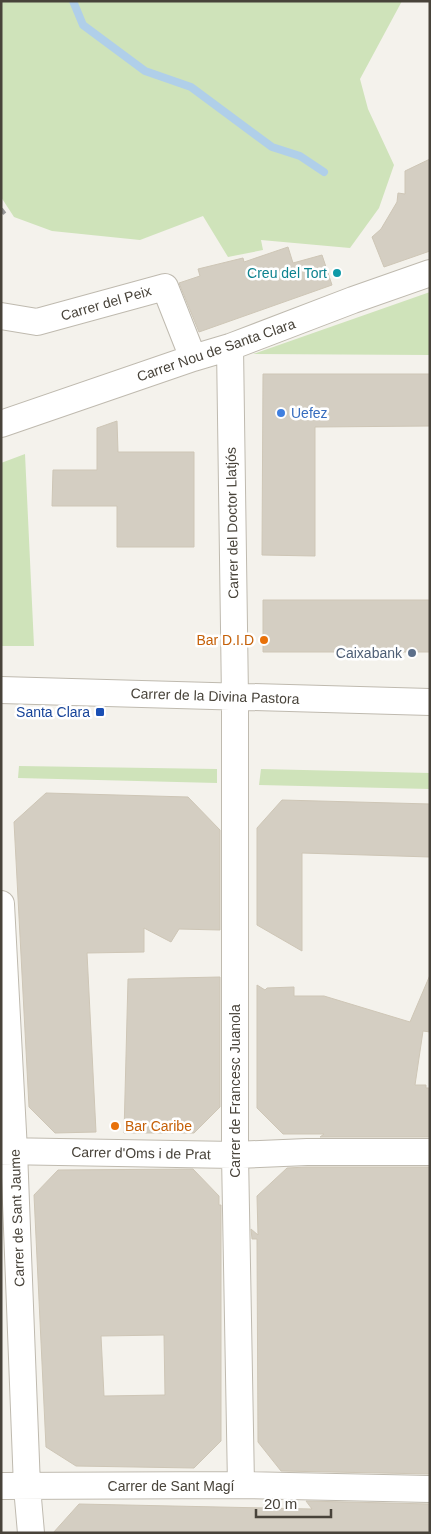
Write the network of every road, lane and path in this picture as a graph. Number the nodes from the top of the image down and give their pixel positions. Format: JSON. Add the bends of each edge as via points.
{"nodes":[{"id":1,"x":430,"y":273,"type":"edge"},
{"id":2,"x":1,"y":316,"type":"edge"},
{"id":3,"x":230,"y":347,"type":"junction"},
{"id":4,"x":193,"y":358,"type":"junction"},
{"id":5,"x":1,"y":424,"type":"edge"},
{"id":6,"x":1,"y":690,"type":"edge"},
{"id":7,"x":235,"y":698,"type":"junction"},
{"id":8,"x":430,"y":702,"type":"edge"},
{"id":9,"x":1,"y":904,"type":"edge"},
{"id":10,"x":8,"y":1151,"type":"edge"},
{"id":11,"x":430,"y":1152,"type":"edge"},
{"id":12,"x":235,"y":1155,"type":"junction"},
{"id":13,"x":241,"y":1485,"type":"junction"},
{"id":14,"x":1,"y":1486,"type":"edge"},
{"id":15,"x":28,"y":1486,"type":"junction"},
{"id":16,"x":430,"y":1489,"type":"edge"},
{"id":17,"x":31,"y":1533,"type":"edge"}],
"edges":[{"from":1,"to":3,"type":"street","name":"Carrer Nou de Santa Clara"},
{"from":2,"to":4,"type":"street","name":"Carrer del Peix","via":[[37,322],[165,287]]},
{"from":3,"to":4,"type":"street","name":"Carrer Nou de Santa Clara"},
{"from":3,"to":7,"type":"street","name":"Carrer del Doctor Llatjós"},
{"from":4,"to":5,"type":"street","name":"Carrer Nou de Santa Clara"},
{"from":6,"to":7,"type":"street","name":"Carrer de la Divina Pastora"},
{"from":7,"to":8,"type":"street","name":"Carrer de la Divina Pastora"},
{"from":7,"to":12,"type":"street","name":"Carrer de Francesc Juanola"},
{"from":9,"to":10,"type":"street","name":"Carrer de Sant Jaume"},
{"from":10,"to":12,"type":"street","name":"Carrer d'Oms i de Prat"},
{"from":10,"to":15,"type":"street","name":"Carrer de Sant Jaume"},
{"from":11,"to":12,"type":"street","name":"Carrer d'Oms i de Prat"},
{"from":12,"to":13,"type":"street","name":"Carrer de Francesc Juanola"},
{"from":13,"to":15,"type":"street","name":"Carrer de Sant Magí"},
{"from":13,"to":16,"type":"street","name":"Carrer de Sant Magí"},
{"from":14,"to":15,"type":"street","name":"Carrer de Sant Magí"},
{"from":15,"to":17,"type":"street","name":"Carrer de Sant Jaume"}]}
